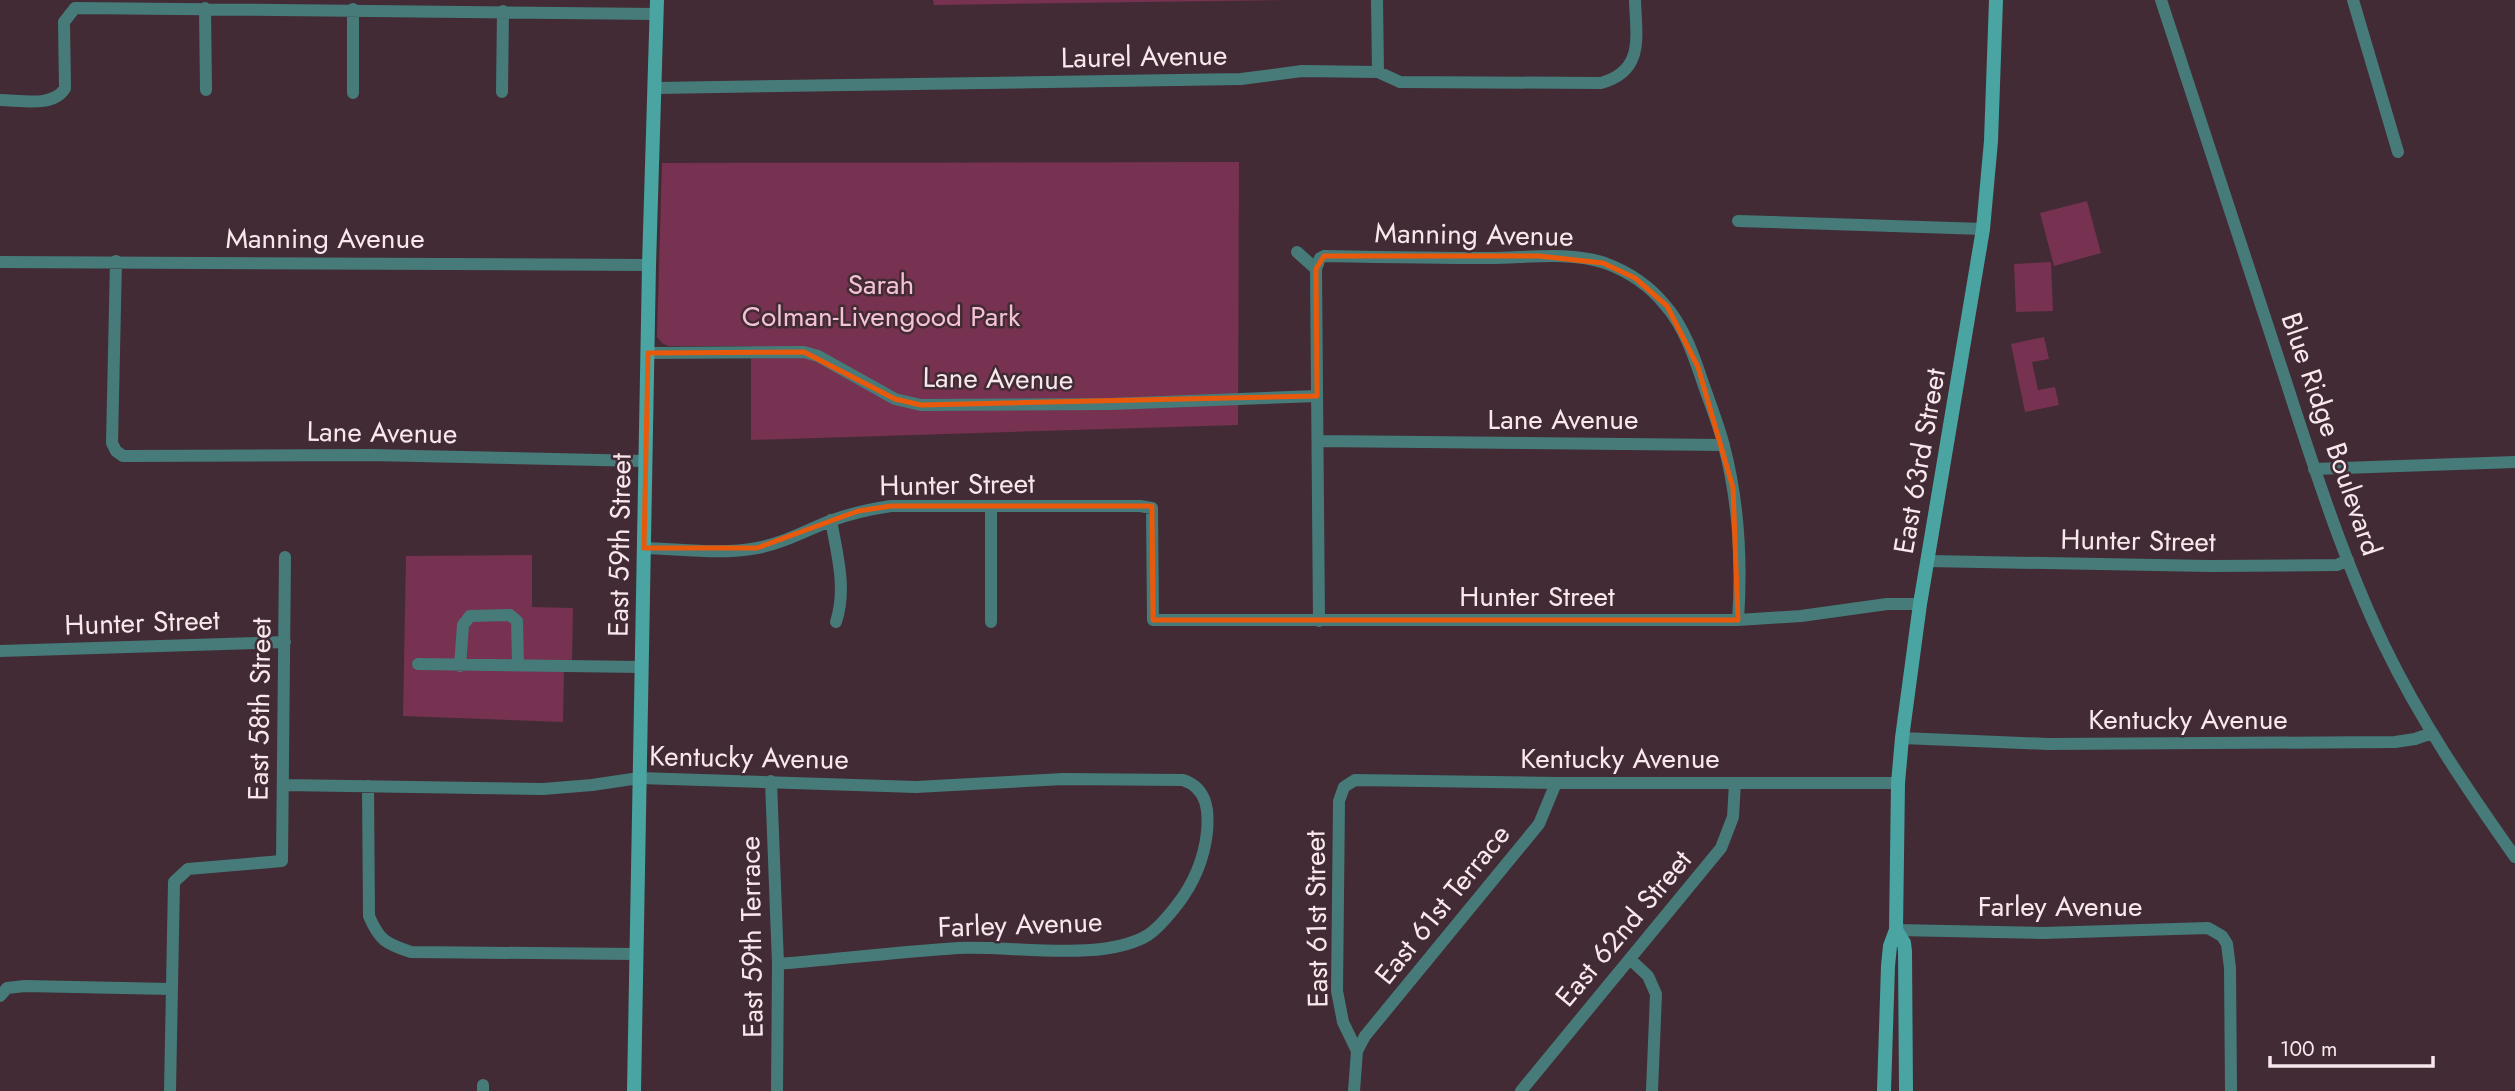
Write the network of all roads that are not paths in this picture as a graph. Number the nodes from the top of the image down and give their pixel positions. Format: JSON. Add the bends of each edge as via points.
{"nodes":[{"id":1,"x":1377,"y":0,"type":"edge"},
{"id":2,"x":1635,"y":0,"type":"edge"},
{"id":3,"x":1996,"y":0,"type":"edge"},
{"id":4,"x":2161,"y":0,"type":"edge"},
{"id":5,"x":2353,"y":0,"type":"edge"},
{"id":6,"x":657,"y":7,"type":"edge"},
{"id":7,"x":205,"y":8,"type":"junction"},
{"id":8,"x":353,"y":9,"type":"junction"},
{"id":9,"x":503,"y":11,"type":"junction"},
{"id":10,"x":1378,"y":72,"type":"junction"},
{"id":11,"x":656,"y":88,"type":"junction"},
{"id":12,"x":206,"y":90,"type":"dead end"},
{"id":13,"x":502,"y":92,"type":"dead end"},
{"id":14,"x":354,"y":93,"type":"dead end"},
{"id":15,"x":0,"y":100,"type":"edge"},
{"id":16,"x":2398,"y":152,"type":"dead end"},
{"id":17,"x":1738,"y":221,"type":"dead end"},
{"id":18,"x":1983,"y":229,"type":"junction"},
{"id":19,"x":1297,"y":252,"type":"dead end"},
{"id":20,"x":116,"y":261,"type":"junction"},
{"id":21,"x":0,"y":262,"type":"edge"},
{"id":22,"x":649,"y":265,"type":"junction"},
{"id":23,"x":1316,"y":269,"type":"junction"},
{"id":24,"x":648,"y":353,"type":"junction"},
{"id":25,"x":1317,"y":396,"type":"junction"},
{"id":26,"x":1318,"y":441,"type":"junction"},
{"id":27,"x":1724,"y":444,"type":"junction"},
{"id":28,"x":645,"y":461,"type":"junction"},
{"id":29,"x":2515,"y":462,"type":"edge"},
{"id":30,"x":2314,"y":468,"type":"junction"},
{"id":31,"x":991,"y":507,"type":"junction"},
{"id":32,"x":831,"y":520,"type":"junction"},
{"id":33,"x":644,"y":548,"type":"junction"},
{"id":34,"x":285,"y":557,"type":"dead end"},
{"id":35,"x":2348,"y":560,"type":"junction"},
{"id":36,"x":1927,"y":561,"type":"junction"},
{"id":37,"x":1920,"y":604,"type":"junction"},
{"id":38,"x":1738,"y":620,"type":"junction"},
{"id":39,"x":1319,"y":621,"type":"junction"},
{"id":40,"x":836,"y":622,"type":"dead end"},
{"id":41,"x":991,"y":622,"type":"dead end"},
{"id":42,"x":285,"y":642,"type":"junction"},
{"id":43,"x":0,"y":652,"type":"edge"},
{"id":44,"x":418,"y":664,"type":"dead end"},
{"id":45,"x":519,"y":664,"type":"junction"},
{"id":46,"x":460,"y":666,"type":"junction"},
{"id":47,"x":642,"y":667,"type":"junction"},
{"id":48,"x":2432,"y":733,"type":"junction"},
{"id":49,"x":1902,"y":738,"type":"junction"},
{"id":50,"x":639,"y":778,"type":"junction"},
{"id":51,"x":771,"y":781,"type":"junction"},
{"id":52,"x":1556,"y":783,"type":"junction"},
{"id":53,"x":1735,"y":783,"type":"junction"},
{"id":54,"x":1898,"y":783,"type":"junction"},
{"id":55,"x":284,"y":785,"type":"junction"},
{"id":56,"x":368,"y":786,"type":"junction"},
{"id":57,"x":1344,"y":787,"type":"joint"},
{"id":58,"x":1205,"y":799,"type":"joint"},
{"id":59,"x":2515,"y":857,"type":"edge"},
{"id":60,"x":1896,"y":930,"type":"junction"},
{"id":61,"x":635,"y":954,"type":"junction"},
{"id":62,"x":1630,"y":959,"type":"junction"},
{"id":63,"x":778,"y":964,"type":"junction"},
{"id":64,"x":171,"y":989,"type":"junction"},
{"id":65,"x":4,"y":992,"type":"edge"},
{"id":66,"x":1357,"y":1051,"type":"junction"},
{"id":67,"x":170,"y":1091,"type":"edge"},
{"id":68,"x":634,"y":1091,"type":"edge"},
{"id":69,"x":777,"y":1091,"type":"edge"},
{"id":70,"x":1354,"y":1091,"type":"edge"},
{"id":71,"x":1521,"y":1091,"type":"edge"},
{"id":72,"x":1653,"y":1091,"type":"edge"},
{"id":73,"x":1884,"y":1091,"type":"edge"},
{"id":74,"x":1906,"y":1091,"type":"edge"},
{"id":75,"x":2231,"y":1091,"type":"edge"}],
"edges":[{"from":1,"to":10,"type":"street"},
{"from":2,"to":10,"type":"street","name":"Laurel Avenue","via":[[1636,50],[1627,69],[1601,83],[1399,82]]},
{"from":3,"to":18,"type":"main road","name":"East 63rd Street"},
{"from":4,"to":30,"type":"street","name":"Blue Ridge Boulevard"},
{"from":5,"to":16,"type":"street"},
{"from":6,"to":9,"type":"street"},
{"from":6,"to":11,"type":"main road","name":"East 59th Street"},
{"from":7,"to":8,"type":"street"},
{"from":7,"to":12,"type":"street"},
{"from":7,"to":15,"type":"street","via":[[75,8],[64,22],[65,88],[57,98]]},
{"from":8,"to":9,"type":"street"},
{"from":8,"to":14,"type":"street"},
{"from":9,"to":13,"type":"street"},
{"from":10,"to":11,"type":"street","name":"Laurel Avenue","via":[[1302,71],[1241,79]]},
{"from":11,"to":22,"type":"main road","name":"East 59th Street"},
{"from":17,"to":18,"type":"street"},
{"from":18,"to":36,"type":"main road","name":"East 63rd Street"},
{"from":19,"to":23,"type":"street"},
{"from":20,"to":21,"type":"street","name":"Manning Avenue"},
{"from":20,"to":22,"type":"street","name":"Manning Avenue"},
{"from":20,"to":28,"type":"street","name":"Lane Avenue","via":[[112,443],[123,456]]},
{"from":22,"to":24,"type":"main road","name":"East 59th Street"},
{"from":23,"to":25,"type":"street"},
{"from":23,"to":27,"type":"street","name":"Manning Avenue","via":[[1324,256],[1539,256],[1603,262],[1649,287],[1667,306],[1698,367]]},
{"from":24,"to":25,"type":"street","name":"Lane Avenue","via":[[804,352],[895,398],[921,405]]},
{"from":24,"to":28,"type":"main road","name":"East 59th Street"},
{"from":25,"to":26,"type":"street"},
{"from":26,"to":27,"type":"street","name":"Lane Avenue"},
{"from":26,"to":39,"type":"street"},
{"from":27,"to":38,"type":"street","via":[[1739,531]]},
{"from":28,"to":33,"type":"main road","name":"East 59th Street"},
{"from":29,"to":30,"type":"street"},
{"from":30,"to":35,"type":"street","name":"Blue Ridge Boulevard"},
{"from":31,"to":32,"type":"street","name":"Hunter Street","via":[[891,506]]},
{"from":31,"to":39,"type":"street","name":"Hunter Street","via":[[1152,508],[1153,620]]},
{"from":31,"to":41,"type":"street"},
{"from":32,"to":33,"type":"street","name":"Hunter Street","via":[[757,548]]},
{"from":32,"to":40,"type":"street","via":[[843,586]]},
{"from":33,"to":47,"type":"main road","name":"East 59th Street"},
{"from":34,"to":42,"type":"street","name":"East 58th Street"},
{"from":35,"to":36,"type":"street","name":"Hunter Street","via":[[2337,565],[2222,566]]},
{"from":35,"to":48,"type":"street","name":"Blue Ridge Boulevard","via":[[2384,646]]},
{"from":36,"to":37,"type":"main road","name":"East 63rd Street"},
{"from":37,"to":38,"type":"street","name":"Hunter Street"},
{"from":37,"to":49,"type":"main road","name":"East 63rd Street"},
{"from":38,"to":39,"type":"street","name":"Hunter Street"},
{"from":42,"to":43,"type":"street","name":"Hunter Street"},
{"from":42,"to":55,"type":"street","name":"East 58th Street"},
{"from":44,"to":46,"type":"street"},
{"from":45,"to":46,"type":"street"},
{"from":45,"to":46,"type":"street","via":[[517,621],[510,615],[470,616],[463,625]]},
{"from":45,"to":47,"type":"street"},
{"from":47,"to":50,"type":"main road","name":"East 59th Street"},
{"from":48,"to":49,"type":"street","name":"Kentucky Avenue","via":[[2395,742],[2048,744]]},
{"from":48,"to":59,"type":"street","name":"Blue Ridge Boulevard"},
{"from":49,"to":54,"type":"main road","name":"East 63rd Street"},
{"from":50,"to":51,"type":"street","name":"Kentucky Avenue"},
{"from":50,"to":56,"type":"street","name":"Kentucky Avenue","via":[[543,789]]},
{"from":50,"to":61,"type":"main road","name":"East 59th Street"},
{"from":51,"to":58,"type":"street","name":"Kentucky Avenue","via":[[916,787],[1064,779],[1183,780],[1192,783]]},
{"from":51,"to":63,"type":"street","name":"East 59th Terrace"},
{"from":52,"to":53,"type":"street","name":"Kentucky Avenue"},
{"from":52,"to":57,"type":"street","name":"Kentucky Avenue","via":[[1355,780]]},
{"from":52,"to":66,"type":"street","name":"East 61st Terrace","via":[[1539,824]]},
{"from":53,"to":54,"type":"street","name":"Kentucky Avenue"},
{"from":53,"to":62,"type":"street","name":"East 62nd Street","via":[[1733,817],[1721,848]]},
{"from":54,"to":60,"type":"main road","name":"East 63rd Street"},
{"from":55,"to":56,"type":"street","name":"Kentucky Avenue"},
{"from":55,"to":64,"type":"street","name":"East 58th Street","via":[[282,861],[188,869],[174,882]]},
{"from":56,"to":61,"type":"street","via":[[369,916],[376,933],[387,943],[411,952]]},
{"from":57,"to":66,"type":"street","name":"East 61st Street","via":[[1339,801],[1337,991],[1343,1021]]},
{"from":58,"to":63,"type":"street","name":"Farley Avenue","via":[[1205,852],[1191,886],[1163,923],[1130,944],[1085,950],[960,948]]},
{"from":60,"to":73,"type":"main road","name":"East 63rd Street","via":[[1888,966]]},
{"from":60,"to":74,"type":"main road","name":"East 63rd Street","via":[[1905,951]]},
{"from":60,"to":75,"type":"street","name":"Farley Avenue","via":[[2208,929],[2227,944]]},
{"from":61,"to":68,"type":"main road","name":"East 59th Street"},
{"from":62,"to":71,"type":"street","name":"East 62nd Street"},
{"from":62,"to":72,"type":"street","via":[[1648,976],[1656,994]]},
{"from":63,"to":69,"type":"street","name":"East 59th Terrace"},
{"from":64,"to":65,"type":"street"},
{"from":64,"to":67,"type":"street"},
{"from":66,"to":70,"type":"street","name":"East 61st Street"}]}
